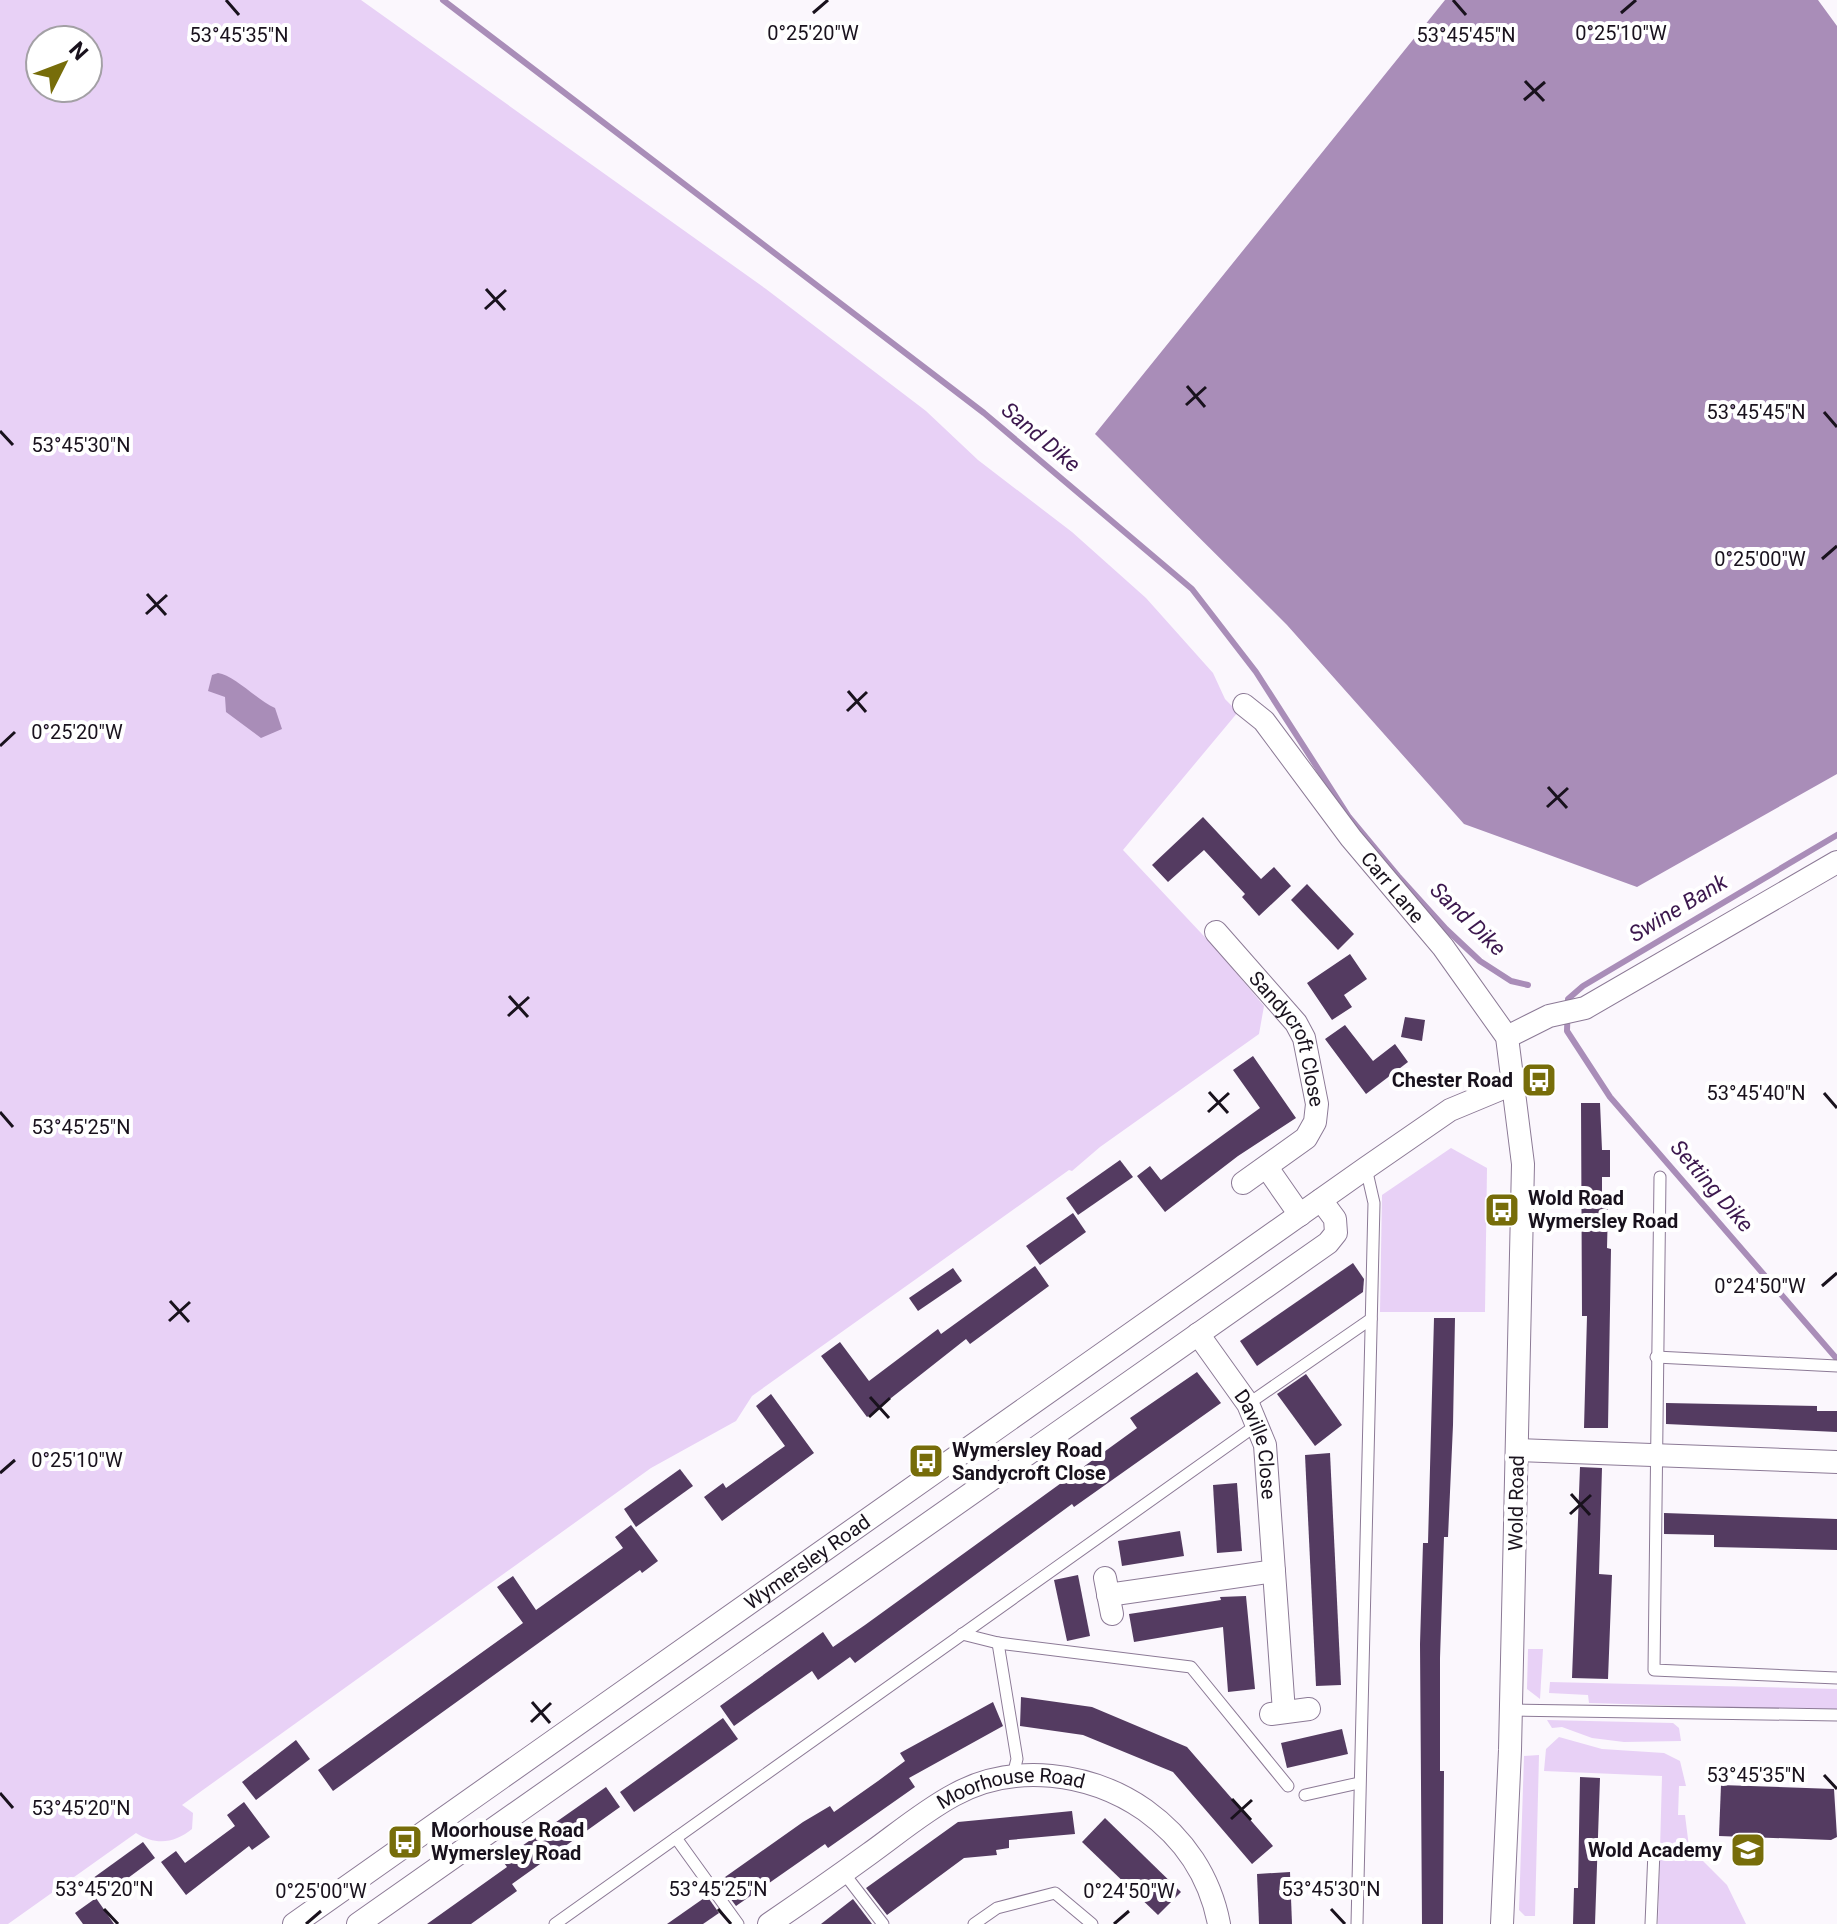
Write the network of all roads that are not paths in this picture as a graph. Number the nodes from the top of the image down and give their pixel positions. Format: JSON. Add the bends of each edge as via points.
{"nodes":[{"id":1,"x":1244,"y":705,"type":"dead end"},
{"id":2,"x":1837,"y":862,"type":"edge"},
{"id":3,"x":1230,"y":939,"type":"dead end"},
{"id":4,"x":1507,"y":1037,"type":"junction"},
{"id":5,"x":1515,"y":1083,"type":"junction"},
{"id":6,"x":1366,"y":1168,"type":"junction"},
{"id":7,"x":1268,"y":1169,"type":"junction"},
{"id":8,"x":1660,"y":1177,"type":"dead end"},
{"id":9,"x":1243,"y":1183,"type":"dead end"},
{"id":10,"x":1321,"y":1200,"type":"junction"},
{"id":11,"x":1300,"y":1215,"type":"junction"},
{"id":12,"x":1371,"y":1319,"type":"junction"},
{"id":13,"x":1198,"y":1334,"type":"junction"},
{"id":14,"x":1656,"y":1357,"type":"junction"},
{"id":15,"x":1837,"y":1366,"type":"edge"},
{"id":16,"x":1253,"y":1414,"type":"junction"},
{"id":17,"x":1517,"y":1450,"type":"junction"},
{"id":18,"x":1655,"y":1456,"type":"junction"},
{"id":19,"x":1837,"y":1462,"type":"edge"},
{"id":20,"x":1274,"y":1571,"type":"junction"},
{"id":21,"x":1108,"y":1596,"type":"dead end"},
{"id":22,"x":962,"y":1634,"type":"junction"},
{"id":23,"x":998,"y":1643,"type":"junction"},
{"id":24,"x":1837,"y":1678,"type":"edge"},
{"id":25,"x":1309,"y":1709,"type":"dead end"},
{"id":26,"x":1511,"y":1710,"type":"junction"},
{"id":27,"x":1837,"y":1715,"type":"edge"},
{"id":28,"x":1013,"y":1775,"type":"junction"},
{"id":29,"x":1359,"y":1783,"type":"junction"},
{"id":30,"x":1288,"y":1786,"type":"dead end"},
{"id":31,"x":1305,"y":1795,"type":"dead end"},
{"id":32,"x":676,"y":1838,"type":"junction"},
{"id":33,"x":1654,"y":1851,"type":"dead end"},
{"id":34,"x":843,"y":1872,"type":"junction"},
{"id":35,"x":294,"y":1924,"type":"edge"},
{"id":36,"x":358,"y":1924,"type":"edge"},
{"id":37,"x":555,"y":1924,"type":"edge"},
{"id":38,"x":738,"y":1924,"type":"edge"},
{"id":39,"x":769,"y":1924,"type":"edge"},
{"id":40,"x":883,"y":1924,"type":"edge"},
{"id":41,"x":974,"y":1924,"type":"edge"},
{"id":42,"x":1092,"y":1924,"type":"edge"},
{"id":43,"x":1219,"y":1924,"type":"edge"},
{"id":44,"x":1357,"y":1924,"type":"edge"},
{"id":45,"x":1502,"y":1924,"type":"edge"},
{"id":46,"x":1651,"y":1924,"type":"edge"}],
"edges":[{"from":1,"to":4,"type":"street","name":"Carr Lane","via":[[1264,721],[1351,838],[1443,947]]},
{"from":2,"to":4,"type":"street","via":[[1585,1008]]},
{"from":3,"to":7,"type":"street","name":"Sandycroft Close","via":[[1304,1038],[1317,1104],[1306,1138]]},
{"from":4,"to":5,"type":"street","name":"Carr Lane"},
{"from":5,"to":6,"type":"street","name":"Wymersley Road","via":[[1450,1110]]},
{"from":5,"to":17,"type":"street","name":"Wold Road","via":[[1523,1164]]},
{"from":6,"to":10,"type":"street","name":"Wymersley Road"},
{"from":6,"to":12,"type":"lane","via":[[1374,1203]]},
{"from":7,"to":9,"type":"street","name":"Sandycroft Close"},
{"from":7,"to":11,"type":"street"},
{"from":8,"to":14,"type":"lane"},
{"from":10,"to":11,"type":"street","name":"Wymersley Road"},
{"from":10,"to":13,"type":"street","name":"Wymersley Road","via":[[1335,1219],[1336,1233],[1328,1243]]},
{"from":11,"to":35,"type":"street","name":"Wymersley Road"},
{"from":12,"to":16,"type":"lane"},
{"from":12,"to":29,"type":"lane"},
{"from":13,"to":16,"type":"street","name":"Daville Close"},
{"from":13,"to":36,"type":"street","name":"Wymersley Road"},
{"from":14,"to":15,"type":"lane"},
{"from":14,"to":18,"type":"lane"},
{"from":16,"to":20,"type":"street","name":"Daville Close","via":[[1265,1445]]},
{"from":16,"to":22,"type":"lane"},
{"from":17,"to":18,"type":"street"},
{"from":17,"to":26,"type":"street","name":"Wold Road"},
{"from":18,"to":19,"type":"street"},
{"from":18,"to":24,"type":"lane","via":[[1654,1670]]},
{"from":20,"to":21,"type":"street"},
{"from":20,"to":25,"type":"street","name":"Daville Close","via":[[1276,1713]]},
{"from":22,"to":23,"type":"lane"},
{"from":22,"to":32,"type":"lane"},
{"from":23,"to":28,"type":"lane","via":[[1017,1759]]},
{"from":23,"to":30,"type":"lane","via":[[1191,1667]]},
{"from":26,"to":27,"type":"lane"},
{"from":26,"to":45,"type":"street","name":"Wold Road"},
{"from":28,"to":34,"type":"street","name":"Moorhouse Road","via":[[956,1793]]},
{"from":28,"to":43,"type":"street","name":"Moorhouse Road","via":[[1078,1780],[1136,1804],[1166,1825],[1213,1893]]},
{"from":29,"to":31,"type":"lane"},
{"from":29,"to":44,"type":"lane"},
{"from":32,"to":37,"type":"lane"},
{"from":32,"to":38,"type":"lane"},
{"from":33,"to":46,"type":"lane"},
{"from":34,"to":39,"type":"street","name":"Moorhouse Road"},
{"from":34,"to":40,"type":"lane"},
{"from":41,"to":42,"type":"lane","via":[[997,1908],[1055,1893]]}]}
